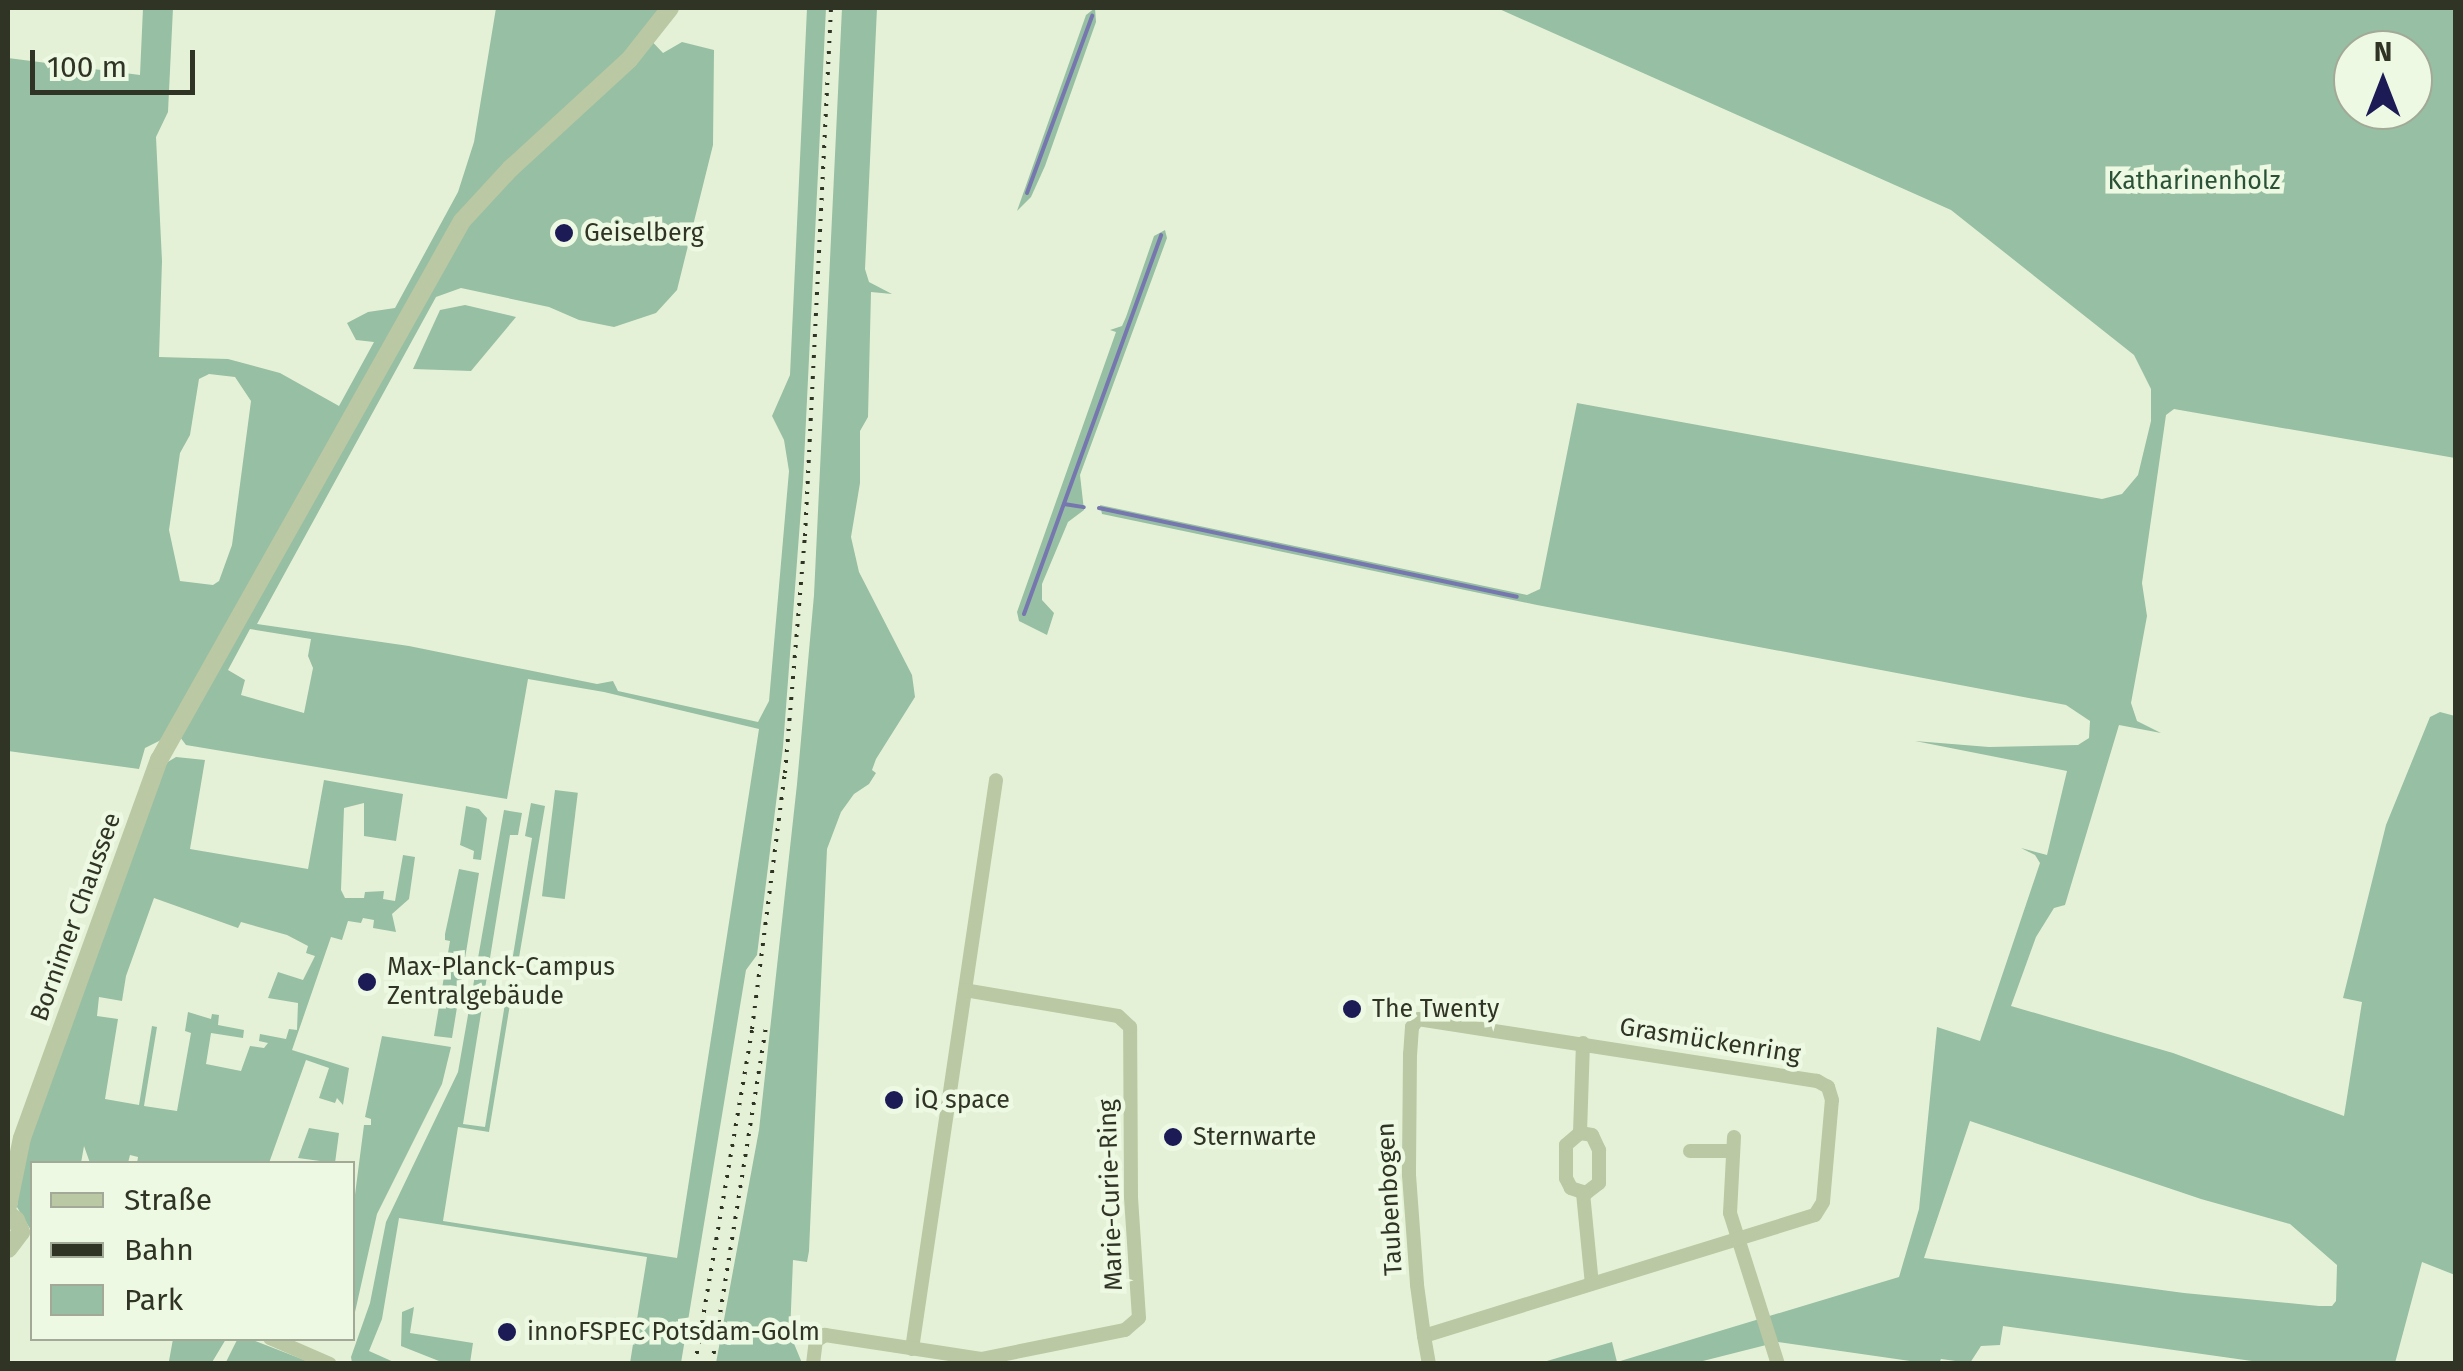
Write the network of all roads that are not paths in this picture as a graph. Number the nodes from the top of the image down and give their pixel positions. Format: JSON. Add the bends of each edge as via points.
{"nodes":[{"id":1,"x":670,"y":8,"type":"edge"},
{"id":2,"x":996,"y":780,"type":"dead end"},
{"id":3,"x":966,"y":990,"type":"junction"},
{"id":4,"x":1411,"y":1032,"type":"joint"},
{"id":5,"x":1583,"y":1043,"type":"junction"},
{"id":6,"x":1580,"y":1132,"type":"junction"},
{"id":7,"x":1690,"y":1150,"type":"dead end"},
{"id":8,"x":1583,"y":1193,"type":"junction"},
{"id":9,"x":8,"y":1206,"type":"edge"},
{"id":10,"x":8,"y":1214,"type":"edge"},
{"id":11,"x":1739,"y":1239,"type":"junction"},
{"id":12,"x":20,"y":1244,"type":"edge"},
{"id":13,"x":1592,"y":1284,"type":"junction"},
{"id":14,"x":1424,"y":1336,"type":"junction"},
{"id":15,"x":277,"y":1341,"type":"edge"},
{"id":16,"x":912,"y":1349,"type":"junction"},
{"id":17,"x":330,"y":1364,"type":"edge"},
{"id":18,"x":813,"y":1364,"type":"edge"},
{"id":19,"x":1428,"y":1364,"type":"edge"},
{"id":20,"x":1778,"y":1364,"type":"edge"}],
"edges":[{"from":1,"to":9,"type":"street","name":"Bornimer Chaussee","via":[[629,60],[462,221],[160,760],[22,1138]]},
{"from":2,"to":3,"type":"street"},
{"from":3,"to":16,"type":"street"},
{"from":3,"to":16,"type":"street","name":"Marie-Curie-Ring","via":[[1118,1016],[1130,1026],[1138,1318],[1126,1330],[987,1359]]},
{"from":4,"to":5,"type":"street","name":"Grasmückenring","via":[[1415,1022],[1428,1018]]},
{"from":4,"to":14,"type":"street","name":"Taubenbogen","via":[[1409,1175]]},
{"from":5,"to":6,"type":"street"},
{"from":5,"to":11,"type":"street","name":"Grasmückenring","via":[[1828,1087],[1822,1207],[1810,1217]]},
{"from":6,"to":8,"type":"street","via":[[1566,1145],[1566,1178]]},
{"from":6,"to":8,"type":"street","via":[[1592,1136],[1599,1150],[1599,1182]]},
{"from":7,"to":11,"type":"street","via":[[1733,1144],[1729,1204]]},
{"from":8,"to":13,"type":"street"},
{"from":10,"to":12,"type":"street","via":[[18,1224]]},
{"from":11,"to":13,"type":"street","name":"Grasmückenring"},
{"from":11,"to":20,"type":"street"},
{"from":13,"to":14,"type":"street","name":"Grasmückenring"},
{"from":14,"to":19,"type":"street","name":"Taubenbogen"},
{"from":15,"to":17,"type":"street"},
{"from":16,"to":18,"type":"street","name":"Marie-Curie-Ring","via":[[833,1335],[816,1341]]}]}
